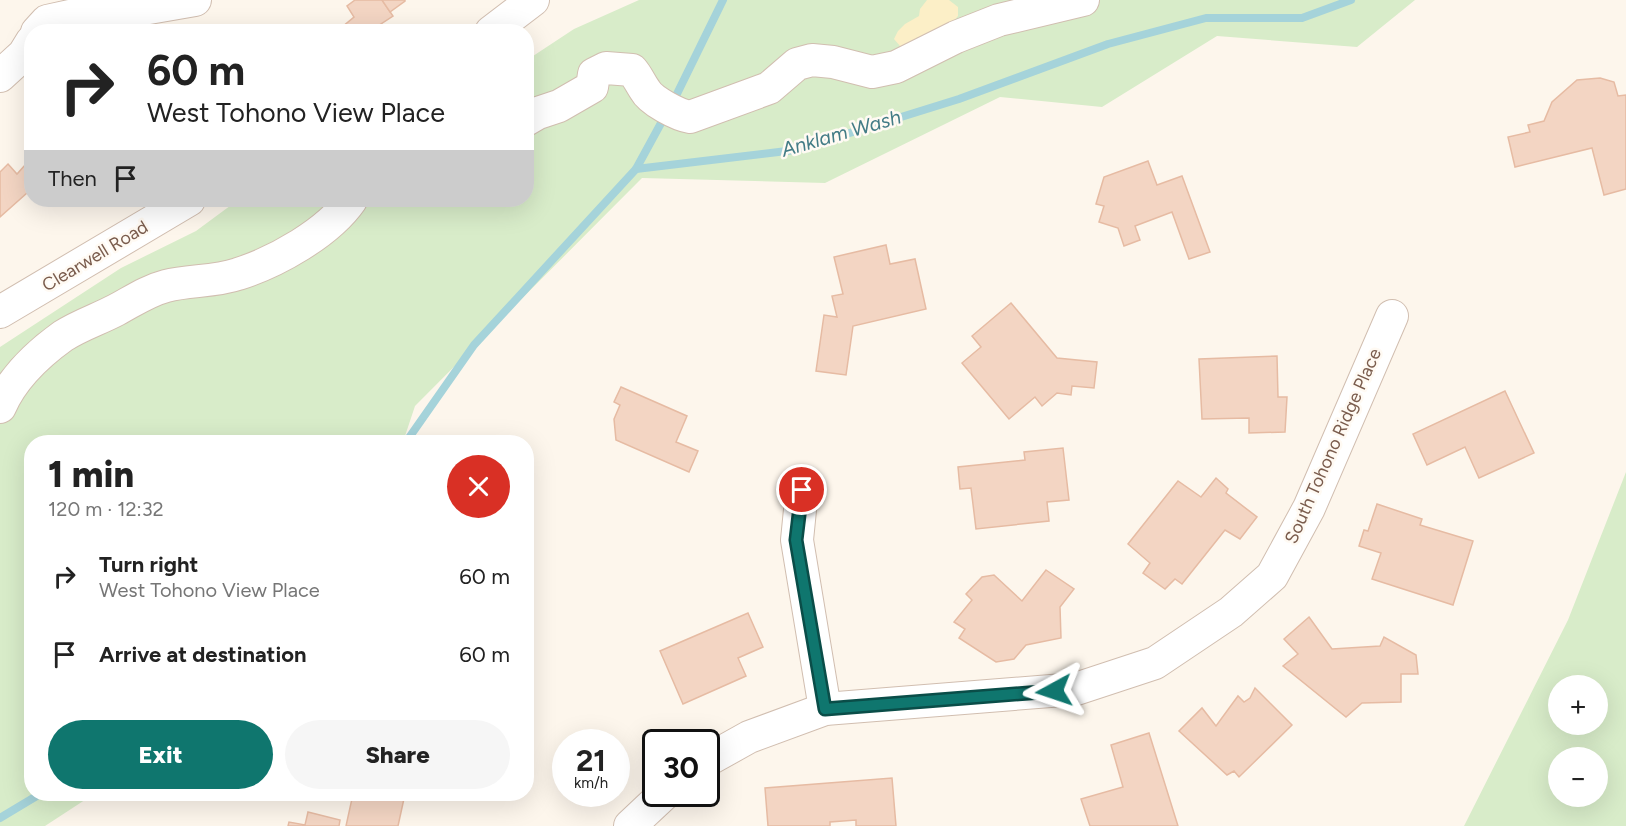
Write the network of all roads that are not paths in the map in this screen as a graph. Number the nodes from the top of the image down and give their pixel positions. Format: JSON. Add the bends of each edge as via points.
{"nodes":[{"id":1,"x":195,"y":0,"type":"edge"},
{"id":2,"x":533,"y":0,"type":"edge"},
{"id":3,"x":1083,"y":0,"type":"edge"},
{"id":4,"x":44,"y":24,"type":"edge"},
{"id":5,"x":502,"y":24,"type":"edge"},
{"id":6,"x":24,"y":54,"type":"edge"},
{"id":7,"x":0,"y":76,"type":"edge"},
{"id":8,"x":534,"y":115,"type":"edge"},
{"id":9,"x":177,"y":207,"type":"edge"},
{"id":10,"x":346,"y":207,"type":"edge"},
{"id":11,"x":0,"y":312,"type":"edge"},
{"id":12,"x":1392,"y":316,"type":"dead end"},
{"id":13,"x":0,"y":407,"type":"edge"},
{"id":14,"x":802,"y":490,"type":"dead end"},
{"id":15,"x":825,"y":709,"type":"junction"},
{"id":16,"x":720,"y":753,"type":"edge"},
{"id":17,"x":650,"y":807,"type":"edge"},
{"id":18,"x":630,"y":826,"type":"edge"}],
"edges":[{"from":1,"to":4,"type":"street","via":[[79,14]]},
{"from":2,"to":5,"type":"street"},
{"from":3,"to":8,"type":"street","via":[[999,20],[896,67],[872,72],[833,62],[812,60],[797,64],[769,88],[690,117],[669,109],[645,92],[632,70],[606,68],[594,74],[592,87]]},
{"from":6,"to":7,"type":"street"},
{"from":9,"to":11,"type":"street","name":"Clearwell Road"},
{"from":10,"to":13,"type":"street","via":[[325,227],[277,258],[237,275],[148,291],[63,336],[17,377]]},
{"from":12,"to":15,"type":"street","name":"South Tohono Ridge Place","via":[[1309,508],[1272,576],[1231,612],[1155,663],[1076,689]]},
{"from":14,"to":15,"type":"street","via":[[796,540]]},
{"from":15,"to":16,"type":"street","name":"South Tohono Ridge Place","via":[[749,737]]},
{"from":17,"to":18,"type":"street"}]}
